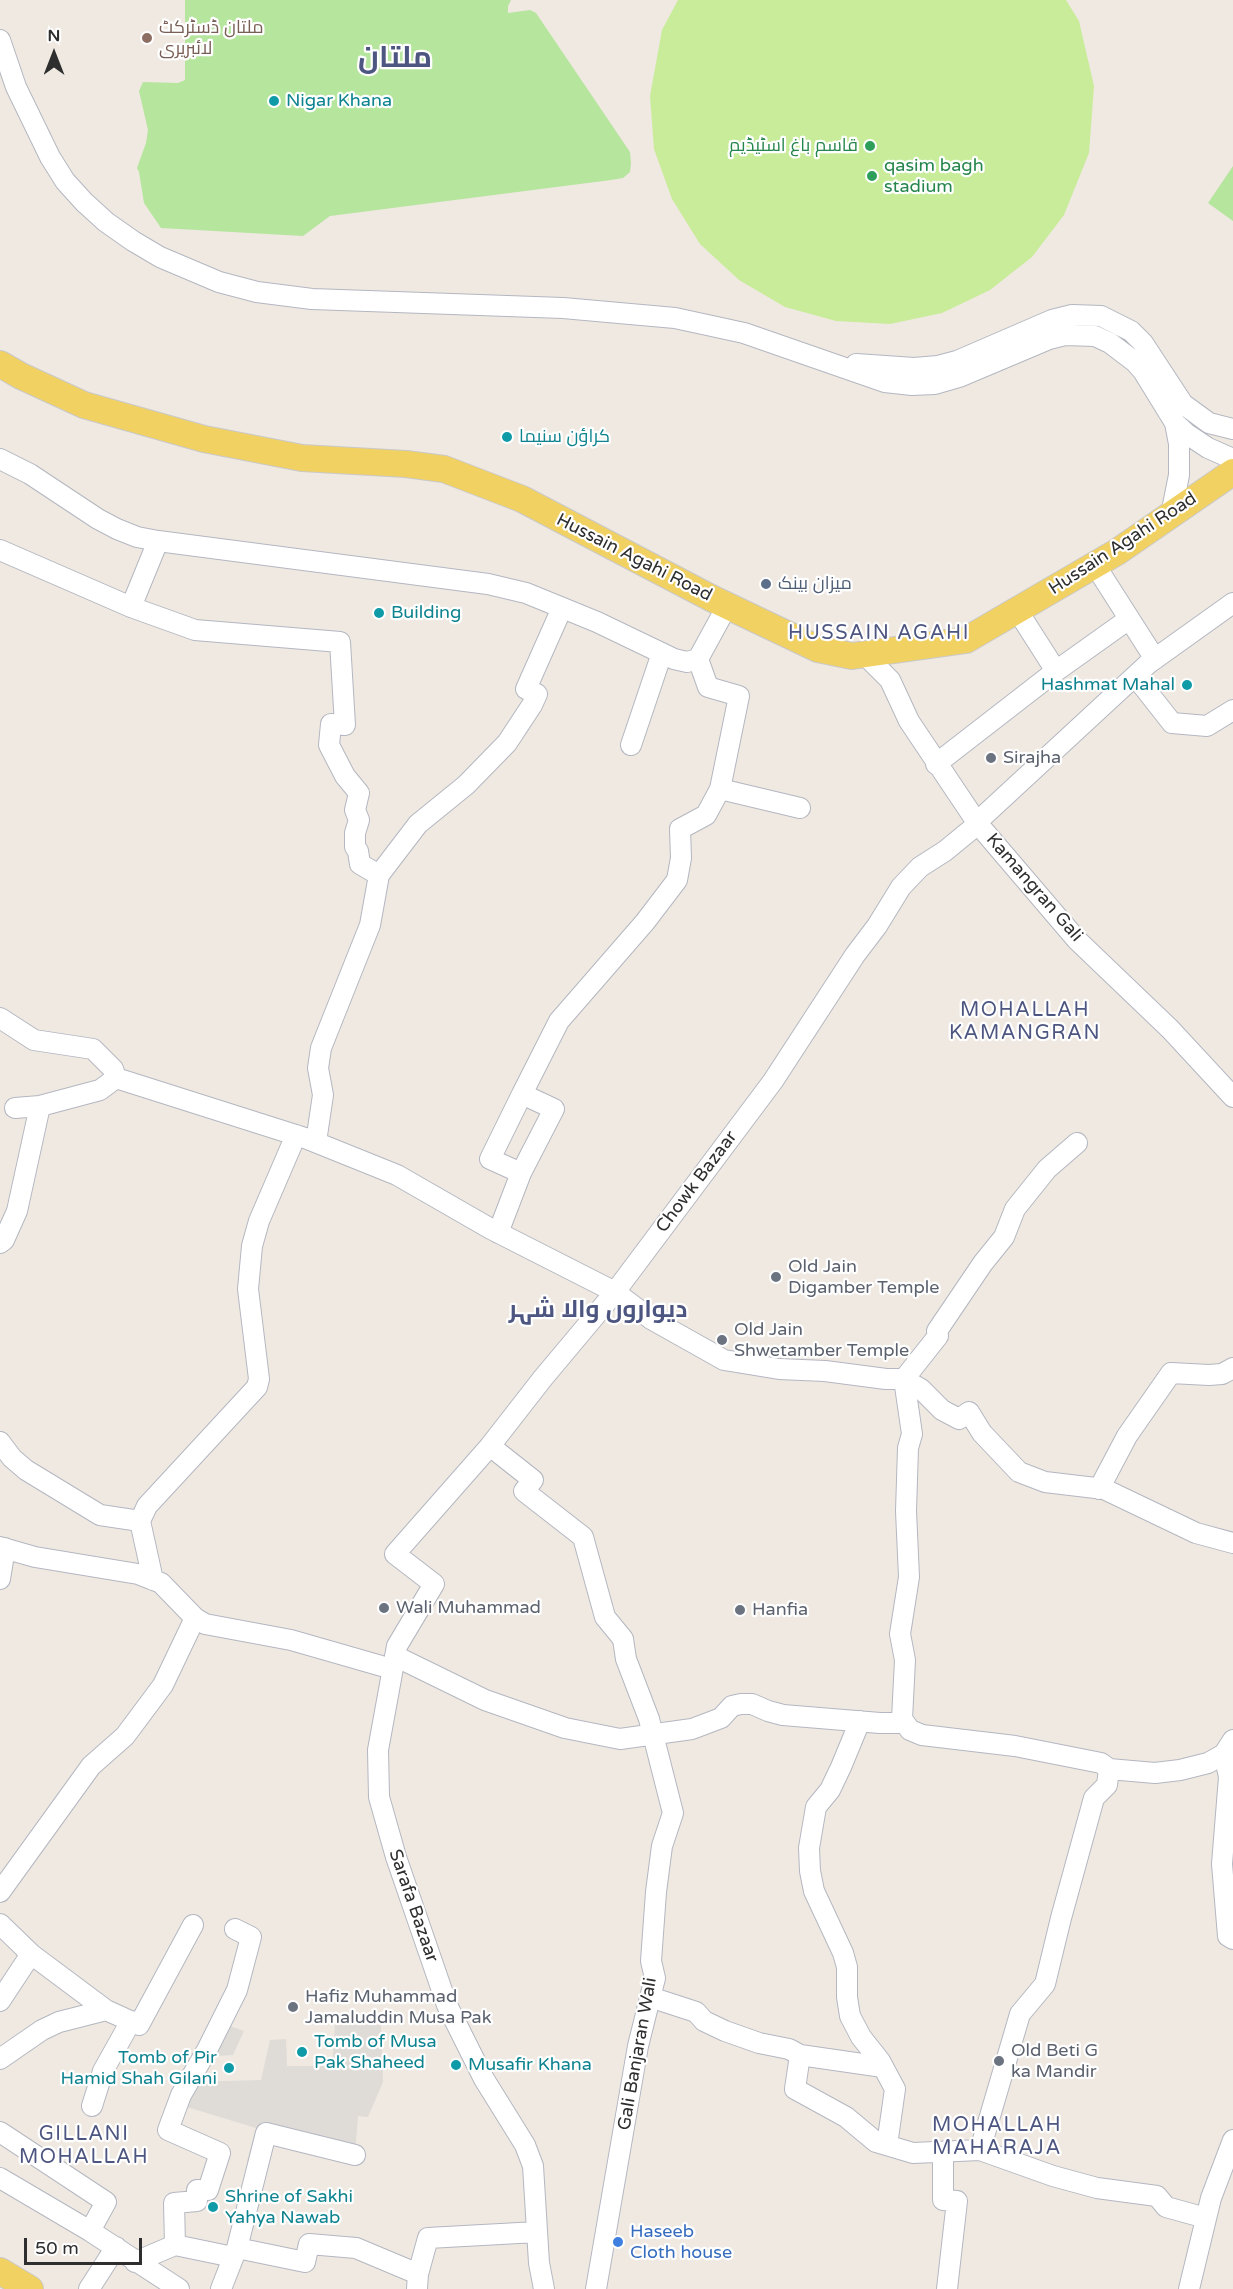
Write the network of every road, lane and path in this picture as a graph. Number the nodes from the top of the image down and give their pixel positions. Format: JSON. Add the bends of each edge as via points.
{"nodes":[{"id":1,"x":0,"y":40,"type":"edge"},
{"id":2,"x":0,"y":70,"type":"edge"},
{"id":3,"x":16,"y":87,"type":"junction"},
{"id":4,"x":827,"y":361,"type":"junction"},
{"id":5,"x":0,"y":364,"type":"edge"},
{"id":6,"x":1175,"y":423,"type":"junction"},
{"id":7,"x":1233,"y":429,"type":"edge"},
{"id":8,"x":0,"y":459,"type":"edge"},
{"id":9,"x":1233,"y":459,"type":"edge"},
{"id":10,"x":1233,"y":472,"type":"edge"},
{"id":11,"x":1171,"y":515,"type":"junction"},
{"id":12,"x":158,"y":541,"type":"junction"},
{"id":13,"x":0,"y":550,"type":"edge"},
{"id":14,"x":1095,"y":565,"type":"junction"},
{"id":15,"x":1233,"y":603,"type":"edge"},
{"id":16,"x":728,"y":606,"type":"junction"},
{"id":17,"x":131,"y":607,"type":"junction"},
{"id":18,"x":562,"y":608,"type":"junction"},
{"id":19,"x":1017,"y":610,"type":"junction"},
{"id":20,"x":1129,"y":619,"type":"junction"},
{"id":21,"x":662,"y":653,"type":"junction"},
{"id":22,"x":865,"y":655,"type":"junction"},
{"id":23,"x":698,"y":658,"type":"junction"},
{"id":24,"x":1155,"y":659,"type":"junction"},
{"id":25,"x":1056,"y":671,"type":"junction"},
{"id":26,"x":1135,"y":676,"type":"junction"},
{"id":27,"x":1233,"y":710,"type":"edge"},
{"id":28,"x":631,"y":745,"type":"dead end"},
{"id":29,"x":936,"y":764,"type":"junction"},
{"id":30,"x":720,"y":789,"type":"junction"},
{"id":31,"x":800,"y":808,"type":"dead end"},
{"id":32,"x":977,"y":823,"type":"junction"},
{"id":33,"x":379,"y":876,"type":"junction"},
{"id":34,"x":0,"y":1018,"type":"edge"},
{"id":35,"x":116,"y":1078,"type":"junction"},
{"id":36,"x":522,"y":1094,"type":"junction"},
{"id":37,"x":1233,"y":1097,"type":"edge"},
{"id":38,"x":40,"y":1106,"type":"junction"},
{"id":39,"x":15,"y":1108,"type":"dead end"},
{"id":40,"x":296,"y":1135,"type":"junction"},
{"id":41,"x":316,"y":1142,"type":"junction"},
{"id":42,"x":1077,"y":1143,"type":"dead end"},
{"id":43,"x":521,"y":1173,"type":"junction"},
{"id":44,"x":498,"y":1233,"type":"junction"},
{"id":45,"x":0,"y":1243,"type":"edge"},
{"id":46,"x":615,"y":1292,"type":"junction"},
{"id":47,"x":1233,"y":1368,"type":"edge"},
{"id":48,"x":904,"y":1379,"type":"junction"},
{"id":49,"x":0,"y":1442,"type":"edge"},
{"id":50,"x":489,"y":1446,"type":"junction"},
{"id":51,"x":1099,"y":1489,"type":"junction"},
{"id":52,"x":140,"y":1521,"type":"junction"},
{"id":53,"x":1233,"y":1543,"type":"edge"},
{"id":54,"x":2,"y":1547,"type":"edge"},
{"id":55,"x":0,"y":1579,"type":"edge"},
{"id":56,"x":153,"y":1580,"type":"junction"},
{"id":57,"x":195,"y":1618,"type":"junction"},
{"id":58,"x":395,"y":1657,"type":"junction"},
{"id":59,"x":860,"y":1721,"type":"junction"},
{"id":60,"x":905,"y":1723,"type":"junction"},
{"id":61,"x":654,"y":1735,"type":"junction"},
{"id":62,"x":1228,"y":1747,"type":"edge"},
{"id":63,"x":1109,"y":1769,"type":"junction"},
{"id":64,"x":0,"y":1892,"type":"edge"},
{"id":65,"x":0,"y":1924,"type":"edge"},
{"id":66,"x":194,"y":1925,"type":"dead end"},
{"id":67,"x":235,"y":1929,"type":"dead end"},
{"id":68,"x":1233,"y":1939,"type":"edge"},
{"id":69,"x":31,"y":1954,"type":"junction"},
{"id":70,"x":650,"y":1997,"type":"junction"},
{"id":71,"x":0,"y":2001,"type":"edge"},
{"id":72,"x":106,"y":2010,"type":"junction"},
{"id":73,"x":131,"y":2021,"type":"junction"},
{"id":74,"x":800,"y":2055,"type":"junction"},
{"id":75,"x":0,"y":2059,"type":"edge"},
{"id":76,"x":883,"y":2067,"type":"junction"},
{"id":77,"x":92,"y":2106,"type":"dead end"},
{"id":78,"x":0,"y":2132,"type":"edge"},
{"id":79,"x":1233,"y":2140,"type":"edge"},
{"id":80,"x":887,"y":2145,"type":"junction"},
{"id":81,"x":980,"y":2150,"type":"junction"},
{"id":82,"x":943,"y":2153,"type":"junction"},
{"id":83,"x":355,"y":2156,"type":"dead end"},
{"id":84,"x":0,"y":2178,"type":"edge"},
{"id":85,"x":1206,"y":2218,"type":"junction"},
{"id":86,"x":90,"y":2231,"type":"junction"},
{"id":87,"x":537,"y":2232,"type":"junction"},
{"id":88,"x":175,"y":2245,"type":"junction"},
{"id":89,"x":116,"y":2247,"type":"junction"},
{"id":90,"x":235,"y":2253,"type":"junction"},
{"id":91,"x":135,"y":2262,"type":"junction"},
{"id":92,"x":0,"y":2271,"type":"edge"},
{"id":93,"x":418,"y":2282,"type":"edge"},
{"id":94,"x":224,"y":2287,"type":"edge"},
{"id":95,"x":30,"y":2289,"type":"edge"},
{"id":96,"x":89,"y":2289,"type":"edge"},
{"id":97,"x":179,"y":2289,"type":"edge"},
{"id":98,"x":544,"y":2289,"type":"edge"},
{"id":99,"x":596,"y":2289,"type":"edge"},
{"id":100,"x":947,"y":2289,"type":"edge"},
{"id":101,"x":1189,"y":2289,"type":"edge"}],
"edges":[{"from":1,"to":3,"type":"street"},
{"from":2,"to":3,"type":"street"},
{"from":3,"to":4,"type":"street","via":[[50,157],[84,202],[133,241],[219,282],[257,292],[312,299],[645,314],[744,333]]},
{"from":4,"to":6,"type":"street","via":[[885,382],[936,384],[1065,334],[1095,336],[1143,370]]},
{"from":4,"to":7,"type":"street","via":[[892,368],[938,366],[1052,320],[1072,315],[1101,316],[1131,331],[1183,404],[1209,423]]},
{"from":5,"to":16,"type":"main road","name":"Hussain Agahi Road","via":[[84,405],[204,440],[302,458],[444,469],[522,499]]},
{"from":6,"to":9,"type":"street","via":[[1198,442]]},
{"from":6,"to":11,"type":"street","via":[[1179,475]]},
{"from":8,"to":12,"type":"street","via":[[117,530]]},
{"from":10,"to":11,"type":"main road","name":"Hussain Agahi Road"},
{"from":11,"to":14,"type":"main road","name":"Hussain Agahi Road"},
{"from":12,"to":17,"type":"street"},
{"from":12,"to":18,"type":"street","via":[[488,584],[526,593]]},
{"from":13,"to":17,"type":"street"},
{"from":14,"to":19,"type":"main road","name":"Hussain Agahi Road"},
{"from":14,"to":20,"type":"street"},
{"from":15,"to":24,"type":"street","name":"Chowk Bazaar"},
{"from":16,"to":22,"type":"main road","name":"Hussain Agahi Road","via":[[818,649]]},
{"from":16,"to":23,"type":"street"},
{"from":17,"to":33,"type":"street","via":[[195,630],[340,642],[345,725],[331,724],[329,745],[359,793],[355,847],[360,864]]},
{"from":18,"to":21,"type":"street"},
{"from":18,"to":33,"type":"street","via":[[525,689],[537,694],[507,743],[466,785],[417,824]]},
{"from":19,"to":22,"type":"main road","name":"Hussain Agahi Road","via":[[966,640]]},
{"from":19,"to":25,"type":"street"},
{"from":20,"to":24,"type":"street"},
{"from":20,"to":25,"type":"street"},
{"from":21,"to":23,"type":"street","via":[[687,662]]},
{"from":21,"to":28,"type":"street"},
{"from":22,"to":29,"type":"street","name":"Kamangran Gali","via":[[890,680],[909,721]]},
{"from":23,"to":30,"type":"street","via":[[708,687],[739,696]]},
{"from":24,"to":26,"type":"street","name":"Chowk Bazaar"},
{"from":25,"to":29,"type":"street"},
{"from":26,"to":27,"type":"street","via":[[1172,723],[1207,726]]},
{"from":26,"to":32,"type":"street","name":"Chowk Bazaar"},
{"from":29,"to":32,"type":"street","name":"Kamangran Gali"},
{"from":30,"to":31,"type":"street"},
{"from":30,"to":36,"type":"street","via":[[706,815],[680,829],[677,880],[559,1021]]},
{"from":32,"to":37,"type":"street","name":"Kamangran Gali","via":[[1077,939]]},
{"from":32,"to":46,"type":"street","name":"Chowk Bazaar","via":[[920,867],[901,887],[773,1081]]},
{"from":33,"to":41,"type":"street","via":[[370,925],[321,1048],[318,1068],[323,1095]]},
{"from":34,"to":35,"type":"street","via":[[33,1040],[93,1049],[113,1069]]},
{"from":35,"to":38,"type":"street","via":[[100,1090]]},
{"from":35,"to":40,"type":"street"},
{"from":36,"to":43,"type":"street","via":[[554,1109]]},
{"from":36,"to":43,"type":"street","via":[[489,1159]]},
{"from":38,"to":39,"type":"street"},
{"from":38,"to":45,"type":"street","via":[[17,1211]]},
{"from":40,"to":41,"type":"street"},
{"from":40,"to":52,"type":"street","via":[[252,1246],[248,1289],[257,1387],[147,1506]]},
{"from":41,"to":44,"type":"street","via":[[397,1175]]},
{"from":42,"to":48,"type":"street","via":[[1047,1168],[1015,1209],[1004,1237],[937,1331],[938,1336]]},
{"from":43,"to":44,"type":"street"},
{"from":44,"to":46,"type":"street"},
{"from":46,"to":48,"type":"street","via":[[651,1319],[724,1359],[779,1369]]},
{"from":46,"to":50,"type":"street","name":"Chowk Bazaar"},
{"from":47,"to":51,"type":"street","via":[[1222,1374],[1171,1373],[1127,1436]]},
{"from":48,"to":51,"type":"street","via":[[959,1419],[969,1413],[982,1434],[1019,1472],[1045,1482]]},
{"from":48,"to":60,"type":"street","via":[[912,1434],[906,1511],[909,1577],[900,1634],[905,1660]]},
{"from":49,"to":52,"type":"street","via":[[26,1470],[100,1515]]},
{"from":50,"to":58,"type":"street","name":"Chowk Bazaar","via":[[395,1554],[434,1584]]},
{"from":50,"to":61,"type":"street","name":"Gali Banjaran Wali","via":[[533,1480],[524,1491],[583,1537],[605,1617],[623,1639],[626,1659]]},
{"from":51,"to":53,"type":"street","via":[[1196,1533]]},
{"from":52,"to":56,"type":"street"},
{"from":54,"to":55,"type":"street"},
{"from":54,"to":56,"type":"street"},
{"from":56,"to":57,"type":"street","via":[[161,1583]]},
{"from":57,"to":58,"type":"street","via":[[205,1624]]},
{"from":57,"to":64,"type":"street","via":[[163,1685],[125,1737],[91,1766]]},
{"from":58,"to":61,"type":"street","via":[[485,1700],[565,1728],[620,1739]]},
{"from":58,"to":87,"type":"street","name":"Sarafa Bazaar","via":[[378,1750],[380,1797],[396,1857],[447,2005],[533,2166]]},
{"from":59,"to":60,"type":"street"},
{"from":59,"to":61,"type":"street","via":[[783,1715],[753,1704],[741,1704],[732,1706],[711,1723]]},
{"from":59,"to":76,"type":"street","via":[[830,1790],[816,1807],[809,1848],[810,1871],[814,1891],[847,1967],[850,2016]]},
{"from":60,"to":63,"type":"street","via":[[922,1735],[1015,1746],[1101,1763]]},
{"from":61,"to":70,"type":"street","name":"Gali Banjaran Wali","via":[[673,1813],[662,1846],[656,1892],[651,1961],[655,1978]]},
{"from":62,"to":63,"type":"street","via":[[1208,1763],[1180,1770],[1155,1773]]},
{"from":62,"to":68,"type":"street","via":[[1222,1864],[1228,1936]]},
{"from":63,"to":81,"type":"street","via":[[1107,1785],[1094,1798],[1045,1984],[1020,2014]]},
{"from":65,"to":69,"type":"street"},
{"from":66,"to":73,"type":"street","via":[[139,2025]]},
{"from":67,"to":88,"type":"street","via":[[251,1937],[237,1990],[181,2095],[168,2130],[220,2152],[208,2190],[197,2190],[197,2201],[174,2204]]},
{"from":69,"to":71,"type":"street"},
{"from":69,"to":72,"type":"street"},
{"from":70,"to":74,"type":"street","via":[[696,2012],[704,2021],[725,2031]]},
{"from":70,"to":99,"type":"street","name":"Gali Banjaran Wali"},
{"from":72,"to":73,"type":"street"},
{"from":72,"to":75,"type":"street","via":[[50,2026]]},
{"from":73,"to":77,"type":"street","via":[[103,2072]]},
{"from":74,"to":76,"type":"street"},
{"from":74,"to":80,"type":"street","via":[[795,2089],[846,2117],[876,2142]]},
{"from":76,"to":80,"type":"street","via":[[895,2089]]},
{"from":78,"to":86,"type":"street","via":[[106,2202]]},
{"from":79,"to":85,"type":"street"},
{"from":80,"to":82,"type":"street","via":[[913,2153]]},
{"from":81,"to":82,"type":"street"},
{"from":81,"to":85,"type":"street","via":[[1097,2188],[1157,2196],[1166,2207]]},
{"from":82,"to":100,"type":"street","via":[[944,2199],[957,2201]]},
{"from":83,"to":90,"type":"street","via":[[266,2133]]},
{"from":84,"to":86,"type":"street"},
{"from":85,"to":101,"type":"street"},
{"from":86,"to":89,"type":"street"},
{"from":87,"to":93,"type":"street","via":[[428,2238]]},
{"from":87,"to":98,"type":"street","name":"Sarafa Bazaar"},
{"from":88,"to":90,"type":"street"},
{"from":88,"to":91,"type":"street"},
{"from":89,"to":91,"type":"street"},
{"from":89,"to":96,"type":"street"},
{"from":90,"to":93,"type":"street","via":[[305,2262],[309,2244],[356,2248]]},
{"from":90,"to":94,"type":"street"},
{"from":91,"to":97,"type":"street"},
{"from":92,"to":95,"type":"main road"}]}
